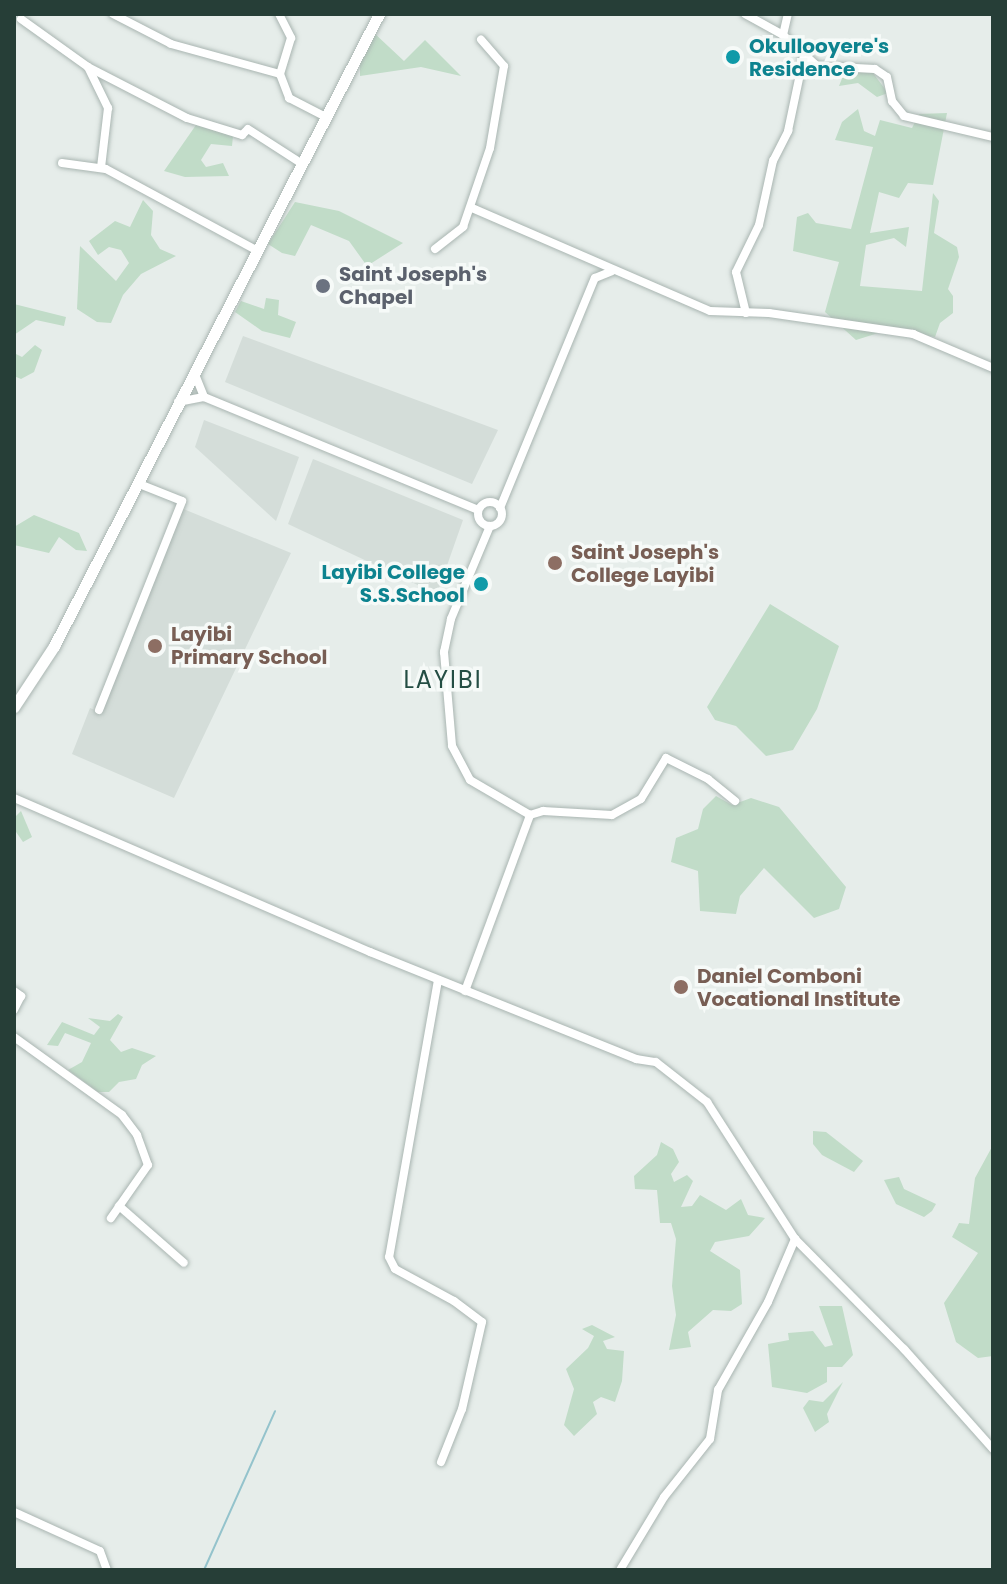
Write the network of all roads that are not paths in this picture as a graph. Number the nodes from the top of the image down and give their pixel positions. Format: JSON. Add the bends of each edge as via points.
{"nodes":[{"id":1,"x":113,"y":14,"type":"edge"},
{"id":2,"x":279,"y":14,"type":"edge"},
{"id":3,"x":379,"y":14,"type":"edge"},
{"id":4,"x":745,"y":14,"type":"edge"},
{"id":5,"x":787,"y":17,"type":"edge"},
{"id":6,"x":21,"y":19,"type":"dead end"},
{"id":7,"x":766,"y":27,"type":"junction"},
{"id":8,"x":783,"y":35,"type":"junction"},
{"id":9,"x":481,"y":40,"type":"dead end"},
{"id":10,"x":804,"y":55,"type":"junction"},
{"id":11,"x":88,"y":67,"type":"junction"},
{"id":12,"x":280,"y":74,"type":"junction"},
{"id":13,"x":326,"y":117,"type":"junction"},
{"id":14,"x":993,"y":137,"type":"edge"},
{"id":15,"x":62,"y":163,"type":"dead end"},
{"id":16,"x":301,"y":163,"type":"junction"},
{"id":17,"x":101,"y":168,"type":"junction"},
{"id":18,"x":472,"y":208,"type":"junction"},
{"id":19,"x":435,"y":249,"type":"dead end"},
{"id":20,"x":256,"y":250,"type":"junction"},
{"id":21,"x":612,"y":271,"type":"junction"},
{"id":22,"x":746,"y":313,"type":"junction"},
{"id":23,"x":993,"y":368,"type":"edge"},
{"id":24,"x":194,"y":371,"type":"junction"},
{"id":25,"x":204,"y":397,"type":"junction"},
{"id":26,"x":178,"y":402,"type":"junction"},
{"id":27,"x":137,"y":483,"type":"junction"},
{"id":28,"x":500,"y":508,"type":"junction"},
{"id":29,"x":478,"y":510,"type":"junction"},
{"id":30,"x":490,"y":526,"type":"junction"},
{"id":31,"x":14,"y":707,"type":"edge"},
{"id":32,"x":99,"y":710,"type":"dead end"},
{"id":33,"x":14,"y":798,"type":"edge"},
{"id":34,"x":735,"y":801,"type":"dead end"},
{"id":35,"x":530,"y":815,"type":"junction"},
{"id":36,"x":438,"y":980,"type":"junction"},
{"id":37,"x":14,"y":991,"type":"edge"},
{"id":38,"x":465,"y":991,"type":"junction"},
{"id":39,"x":14,"y":1010,"type":"edge"},
{"id":40,"x":14,"y":1037,"type":"edge"},
{"id":41,"x":119,"y":1206,"type":"junction"},
{"id":42,"x":111,"y":1218,"type":"dead end"},
{"id":43,"x":795,"y":1239,"type":"junction"},
{"id":44,"x":184,"y":1263,"type":"dead end"},
{"id":45,"x":993,"y":1449,"type":"edge"},
{"id":46,"x":441,"y":1462,"type":"dead end"},
{"id":47,"x":14,"y":1512,"type":"edge"},
{"id":48,"x":107,"y":1570,"type":"edge"},
{"id":49,"x":620,"y":1570,"type":"edge"}],
"edges":[{"from":1,"to":12,"type":"street","via":[[171,44]]},
{"from":2,"to":12,"type":"street","via":[[291,38]]},
{"from":3,"to":13,"type":"street"},
{"from":4,"to":7,"type":"street"},
{"from":5,"to":7,"type":"street"},
{"from":5,"to":8,"type":"street"},
{"from":6,"to":11,"type":"street"},
{"from":7,"to":8,"type":"street"},
{"from":8,"to":10,"type":"street"},
{"from":9,"to":18,"type":"street","via":[[504,66],[490,148]]},
{"from":10,"to":14,"type":"street","via":[[827,69],[875,69],[887,77],[892,101],[904,116]]},
{"from":10,"to":22,"type":"street","via":[[759,225],[736,272]]},
{"from":11,"to":16,"type":"street","via":[[187,118],[242,135],[248,129]]},
{"from":11,"to":17,"type":"street","via":[[108,108]]},
{"from":12,"to":13,"type":"street","via":[[291,101]]},
{"from":13,"to":16,"type":"street"},
{"from":15,"to":17,"type":"street"},
{"from":16,"to":20,"type":"street"},
{"from":17,"to":20,"type":"street"},
{"from":18,"to":19,"type":"street","via":[[454,238]]},
{"from":18,"to":21,"type":"street","via":[[560,242]]},
{"from":20,"to":24,"type":"street"},
{"from":21,"to":22,"type":"street","via":[[710,311]]},
{"from":21,"to":28,"type":"street","via":[[595,278]]},
{"from":22,"to":23,"type":"street","via":[[913,334]]},
{"from":24,"to":25,"type":"street"},
{"from":24,"to":26,"type":"street"},
{"from":25,"to":26,"type":"street"},
{"from":25,"to":29,"type":"street"},
{"from":26,"to":27,"type":"street"},
{"from":27,"to":31,"type":"street","via":[[54,646]]},
{"from":27,"to":32,"type":"street","via":[[182,501]]},
{"from":28,"to":29,"type":"street","via":[[491,502]]},
{"from":28,"to":30,"type":"street","via":[[501,519]]},
{"from":29,"to":30,"type":"street","via":[[483,524]]},
{"from":30,"to":35,"type":"street","via":[[446,636],[445,707],[453,753],[464,774],[482,790]]},
{"from":33,"to":36,"type":"street","via":[[125,850]]},
{"from":34,"to":35,"type":"street","via":[[708,779],[666,758],[641,799],[624,810],[598,816],[543,811]]},
{"from":35,"to":38,"type":"street"},
{"from":36,"to":38,"type":"street"},
{"from":36,"to":46,"type":"street","via":[[389,1257],[395,1269],[482,1322],[464,1403]]},
{"from":37,"to":39,"type":"street","via":[[21,996]]},
{"from":38,"to":43,"type":"street","via":[[636,1059],[656,1062],[674,1075],[710,1106]]},
{"from":40,"to":41,"type":"street","via":[[117,1111],[136,1132],[148,1164]]},
{"from":41,"to":42,"type":"street"},
{"from":41,"to":44,"type":"street"},
{"from":43,"to":45,"type":"street","via":[[913,1358]]},
{"from":43,"to":49,"type":"street","via":[[768,1302],[718,1390],[710,1439],[664,1497]]},
{"from":47,"to":48,"type":"street","via":[[100,1551]]}]}
